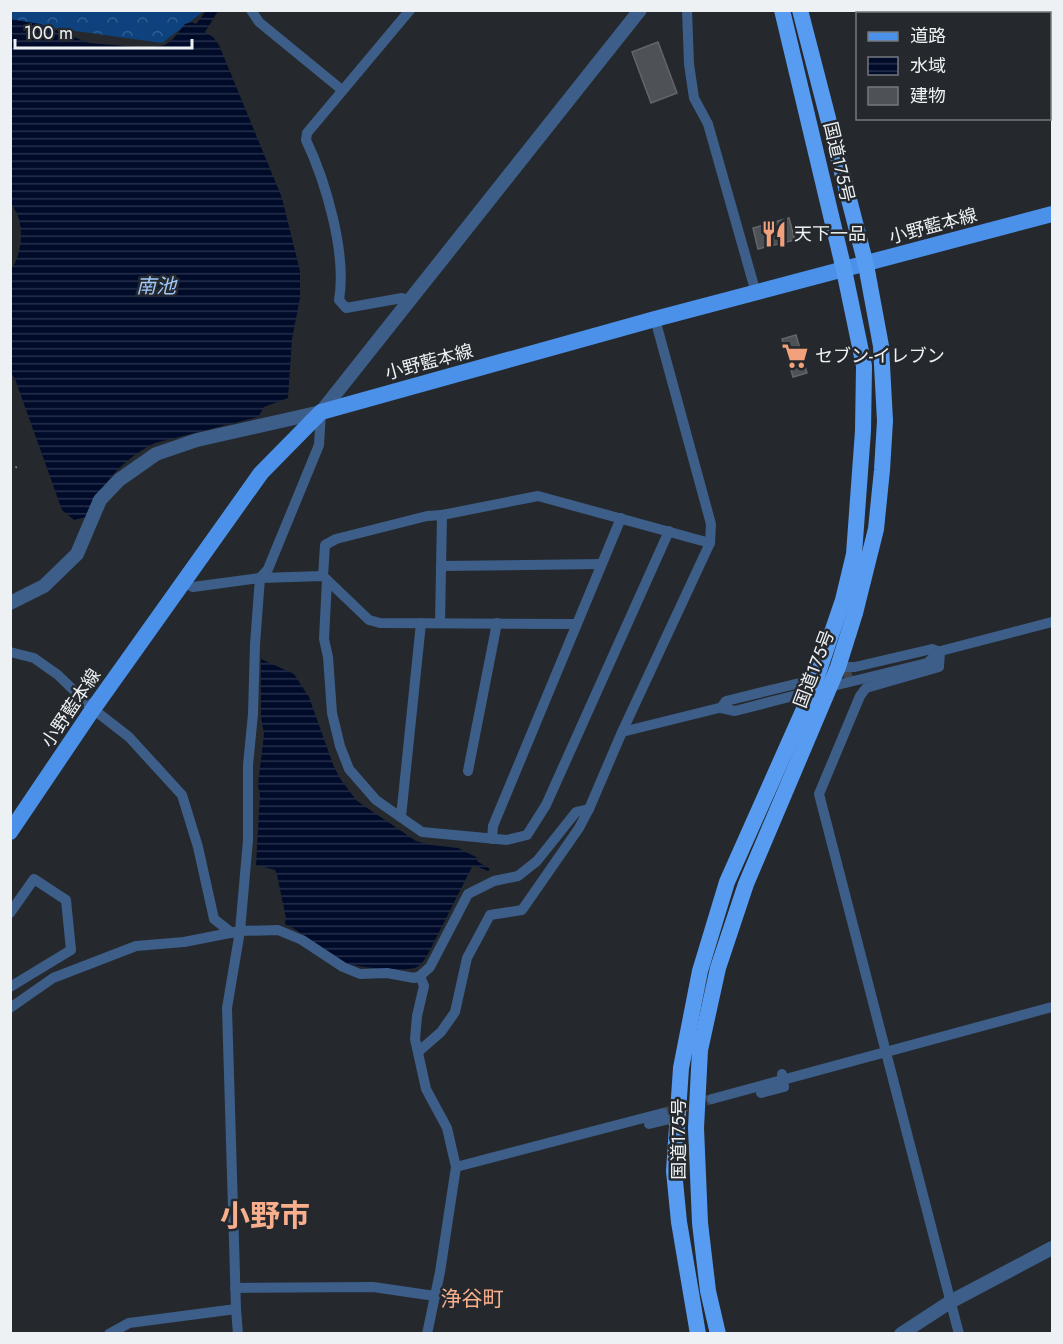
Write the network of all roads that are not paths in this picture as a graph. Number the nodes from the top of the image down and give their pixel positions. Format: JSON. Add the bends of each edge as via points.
{"nodes":[{"id":1,"x":251,"y":10,"type":"edge"},
{"id":2,"x":410,"y":10,"type":"edge"},
{"id":3,"x":640,"y":10,"type":"edge"},
{"id":4,"x":687,"y":10,"type":"edge"},
{"id":5,"x":782,"y":10,"type":"edge"},
{"id":6,"x":800,"y":10,"type":"edge"},
{"id":7,"x":342,"y":90,"type":"junction"},
{"id":8,"x":1053,"y":214,"type":"edge"},
{"id":9,"x":866,"y":265,"type":"junction"},
{"id":10,"x":844,"y":270,"type":"junction"},
{"id":11,"x":756,"y":293,"type":"junction"},
{"id":12,"x":408,"y":302,"type":"junction"},
{"id":13,"x":656,"y":320,"type":"junction"},
{"id":14,"x":321,"y":412,"type":"junction"},
{"id":15,"x":442,"y":514,"type":"junction"},
{"id":16,"x":621,"y":518,"type":"junction"},
{"id":17,"x":669,"y":531,"type":"junction"},
{"id":18,"x":710,"y":543,"type":"junction"},
{"id":19,"x":601,"y":564,"type":"junction"},
{"id":20,"x":441,"y":566,"type":"junction"},
{"id":21,"x":260,"y":578,"type":"junction"},
{"id":22,"x":325,"y":578,"type":"junction"},
{"id":23,"x":183,"y":582,"type":"junction"},
{"id":24,"x":10,"y":603,"type":"edge"},
{"id":25,"x":440,"y":622,"type":"junction"},
{"id":26,"x":1053,"y":622,"type":"edge"},
{"id":27,"x":421,"y":623,"type":"junction"},
{"id":28,"x":497,"y":623,"type":"junction"},
{"id":29,"x":576,"y":624,"type":"junction"},
{"id":30,"x":10,"y":652,"type":"edge"},
{"id":31,"x":940,"y":652,"type":"junction"},
{"id":32,"x":845,"y":670,"type":"junction"},
{"id":33,"x":823,"y":682,"type":"junction"},
{"id":34,"x":802,"y":695,"type":"junction"},
{"id":35,"x":721,"y":708,"type":"junction"},
{"id":36,"x":93,"y":709,"type":"junction"},
{"id":37,"x":622,"y":732,"type":"junction"},
{"id":38,"x":468,"y":771,"type":"dead end"},
{"id":39,"x":589,"y":810,"type":"junction"},
{"id":40,"x":401,"y":818,"type":"junction"},
{"id":41,"x":10,"y":832,"type":"edge"},
{"id":42,"x":492,"y":839,"type":"junction"},
{"id":43,"x":10,"y":913,"type":"edge"},
{"id":44,"x":236,"y":932,"type":"junction"},
{"id":45,"x":420,"y":976,"type":"junction"},
{"id":46,"x":10,"y":987,"type":"edge"},
{"id":47,"x":1053,"y":1006,"type":"edge"},
{"id":48,"x":10,"y":1008,"type":"edge"},
{"id":49,"x":418,"y":1052,"type":"junction"},
{"id":50,"x":886,"y":1052,"type":"junction"},
{"id":51,"x":702,"y":1102,"type":"junction"},
{"id":52,"x":673,"y":1111,"type":"junction"},
{"id":53,"x":456,"y":1167,"type":"junction"},
{"id":54,"x":1053,"y":1248,"type":"edge"},
{"id":55,"x":235,"y":1288,"type":"junction"},
{"id":56,"x":435,"y":1296,"type":"junction"},
{"id":57,"x":950,"y":1302,"type":"junction"},
{"id":58,"x":236,"y":1309,"type":"junction"},
{"id":59,"x":109,"y":1334,"type":"edge"},
{"id":60,"x":238,"y":1334,"type":"edge"},
{"id":61,"x":427,"y":1334,"type":"edge"},
{"id":62,"x":698,"y":1334,"type":"edge"},
{"id":63,"x":718,"y":1334,"type":"edge"},
{"id":64,"x":901,"y":1334,"type":"edge"},
{"id":65,"x":958,"y":1334,"type":"edge"}],
"edges":[{"from":1,"to":7,"type":"street","via":[[258,22]]},
{"from":2,"to":7,"type":"street"},
{"from":3,"to":12,"type":"street"},
{"from":4,"to":11,"type":"street","via":[[694,98],[708,124]]},
{"from":5,"to":10,"type":"highway","name":"国道175号"},
{"from":6,"to":9,"type":"highway","name":"国道175号"},
{"from":7,"to":12,"type":"street","via":[[307,133],[306,140],[330,206],[342,267],[339,300],[346,308],[402,298]]},
{"from":8,"to":9,"type":"main road","name":"小野藍本線"},
{"from":9,"to":10,"type":"main road","name":"小野藍本線"},
{"from":9,"to":32,"type":"highway","name":"国道175号","via":[[881,346],[885,421],[876,529]]},
{"from":10,"to":11,"type":"main road","name":"小野藍本線"},
{"from":10,"to":33,"type":"highway","name":"国道175号","via":[[864,366],[863,431],[854,554]]},
{"from":11,"to":13,"type":"main road","name":"小野藍本線"},
{"from":12,"to":14,"type":"street"},
{"from":13,"to":14,"type":"main road","name":"小野藍本線"},
{"from":13,"to":18,"type":"street","via":[[711,524]]},
{"from":14,"to":21,"type":"street","via":[[319,446],[268,569]]},
{"from":14,"to":23,"type":"main road","name":"小野藍本線","via":[[261,473]]},
{"from":14,"to":24,"type":"street","via":[[197,440],[156,454],[119,480],[100,500],[77,554],[44,586]]},
{"from":15,"to":16,"type":"street","via":[[538,496]]},
{"from":15,"to":20,"type":"street"},
{"from":15,"to":22,"type":"street","via":[[324,545]]},
{"from":16,"to":17,"type":"street"},
{"from":16,"to":19,"type":"street"},
{"from":17,"to":18,"type":"street"},
{"from":17,"to":42,"type":"street","via":[[546,805],[527,835]]},
{"from":18,"to":37,"type":"street"},
{"from":19,"to":20,"type":"street"},
{"from":19,"to":29,"type":"street"},
{"from":20,"to":25,"type":"street"},
{"from":21,"to":22,"type":"street"},
{"from":21,"to":23,"type":"street","via":[[193,587]]},
{"from":21,"to":44,"type":"street","via":[[248,765],[248,840]]},
{"from":22,"to":27,"type":"street","via":[[369,620]]},
{"from":22,"to":40,"type":"street","via":[[324,639],[332,713],[340,746],[350,769],[376,800]]},
{"from":23,"to":36,"type":"main road","name":"小野藍本線"},
{"from":25,"to":27,"type":"street"},
{"from":25,"to":28,"type":"street"},
{"from":26,"to":31,"type":"street"},
{"from":27,"to":40,"type":"street"},
{"from":28,"to":29,"type":"street"},
{"from":28,"to":38,"type":"street"},
{"from":29,"to":42,"type":"street","via":[[493,826]]},
{"from":30,"to":36,"type":"street","via":[[34,658]]},
{"from":31,"to":32,"type":"street"},
{"from":31,"to":32,"type":"street","via":[[932,649]]},
{"from":31,"to":33,"type":"street","via":[[927,663]]},
{"from":31,"to":50,"type":"street","via":[[939,667],[866,688],[819,794]]},
{"from":32,"to":33,"type":"highway","name":"国道175号"},
{"from":33,"to":34,"type":"highway","name":"国道175号"},
{"from":33,"to":35,"type":"street","via":[[808,681],[726,701]]},
{"from":33,"to":51,"type":"highway","name":"国道175号","via":[[718,968],[700,1050]]},
{"from":34,"to":35,"type":"street"},
{"from":34,"to":35,"type":"street","via":[[735,711]]},
{"from":34,"to":52,"type":"highway","name":"国道175号","via":[[727,882],[700,971]]},
{"from":35,"to":37,"type":"street"},
{"from":36,"to":41,"type":"main road","name":"小野藍本線"},
{"from":36,"to":44,"type":"street","via":[[129,736],[182,795],[214,919]]},
{"from":37,"to":39,"type":"street"},
{"from":39,"to":45,"type":"street","via":[[576,812],[537,861],[518,876],[494,881],[468,894],[430,967]]},
{"from":39,"to":49,"type":"street","via":[[522,910],[490,915],[467,958],[455,1012],[441,1032]]},
{"from":40,"to":42,"type":"street","via":[[422,832]]},
{"from":43,"to":46,"type":"street","via":[[34,879],[66,900],[71,950]]},
{"from":44,"to":45,"type":"street","via":[[278,930],[360,974]]},
{"from":44,"to":48,"type":"street","via":[[136,946],[53,978]]},
{"from":44,"to":55,"type":"street","via":[[227,1008]]},
{"from":45,"to":49,"type":"street","via":[[424,987],[417,1016]]},
{"from":47,"to":50,"type":"street"},
{"from":49,"to":53,"type":"street","via":[[426,1089],[447,1128]]},
{"from":50,"to":51,"type":"street","via":[[784,1080],[782,1074]]},
{"from":50,"to":57,"type":"street"},
{"from":51,"to":63,"type":"highway","name":"国道175号","via":[[700,1222],[708,1291]]},
{"from":52,"to":53,"type":"street","via":[[605,1135],[603,1129]]},
{"from":52,"to":62,"type":"highway","name":"国道175号","via":[[674,1171]]},
{"from":53,"to":56,"type":"street"},
{"from":54,"to":57,"type":"street"},
{"from":55,"to":56,"type":"street","via":[[374,1287]]},
{"from":55,"to":58,"type":"street"},
{"from":56,"to":61,"type":"street"},
{"from":57,"to":64,"type":"street"},
{"from":57,"to":65,"type":"street"},
{"from":58,"to":59,"type":"street","via":[[129,1323]]},
{"from":58,"to":60,"type":"street"}]}
